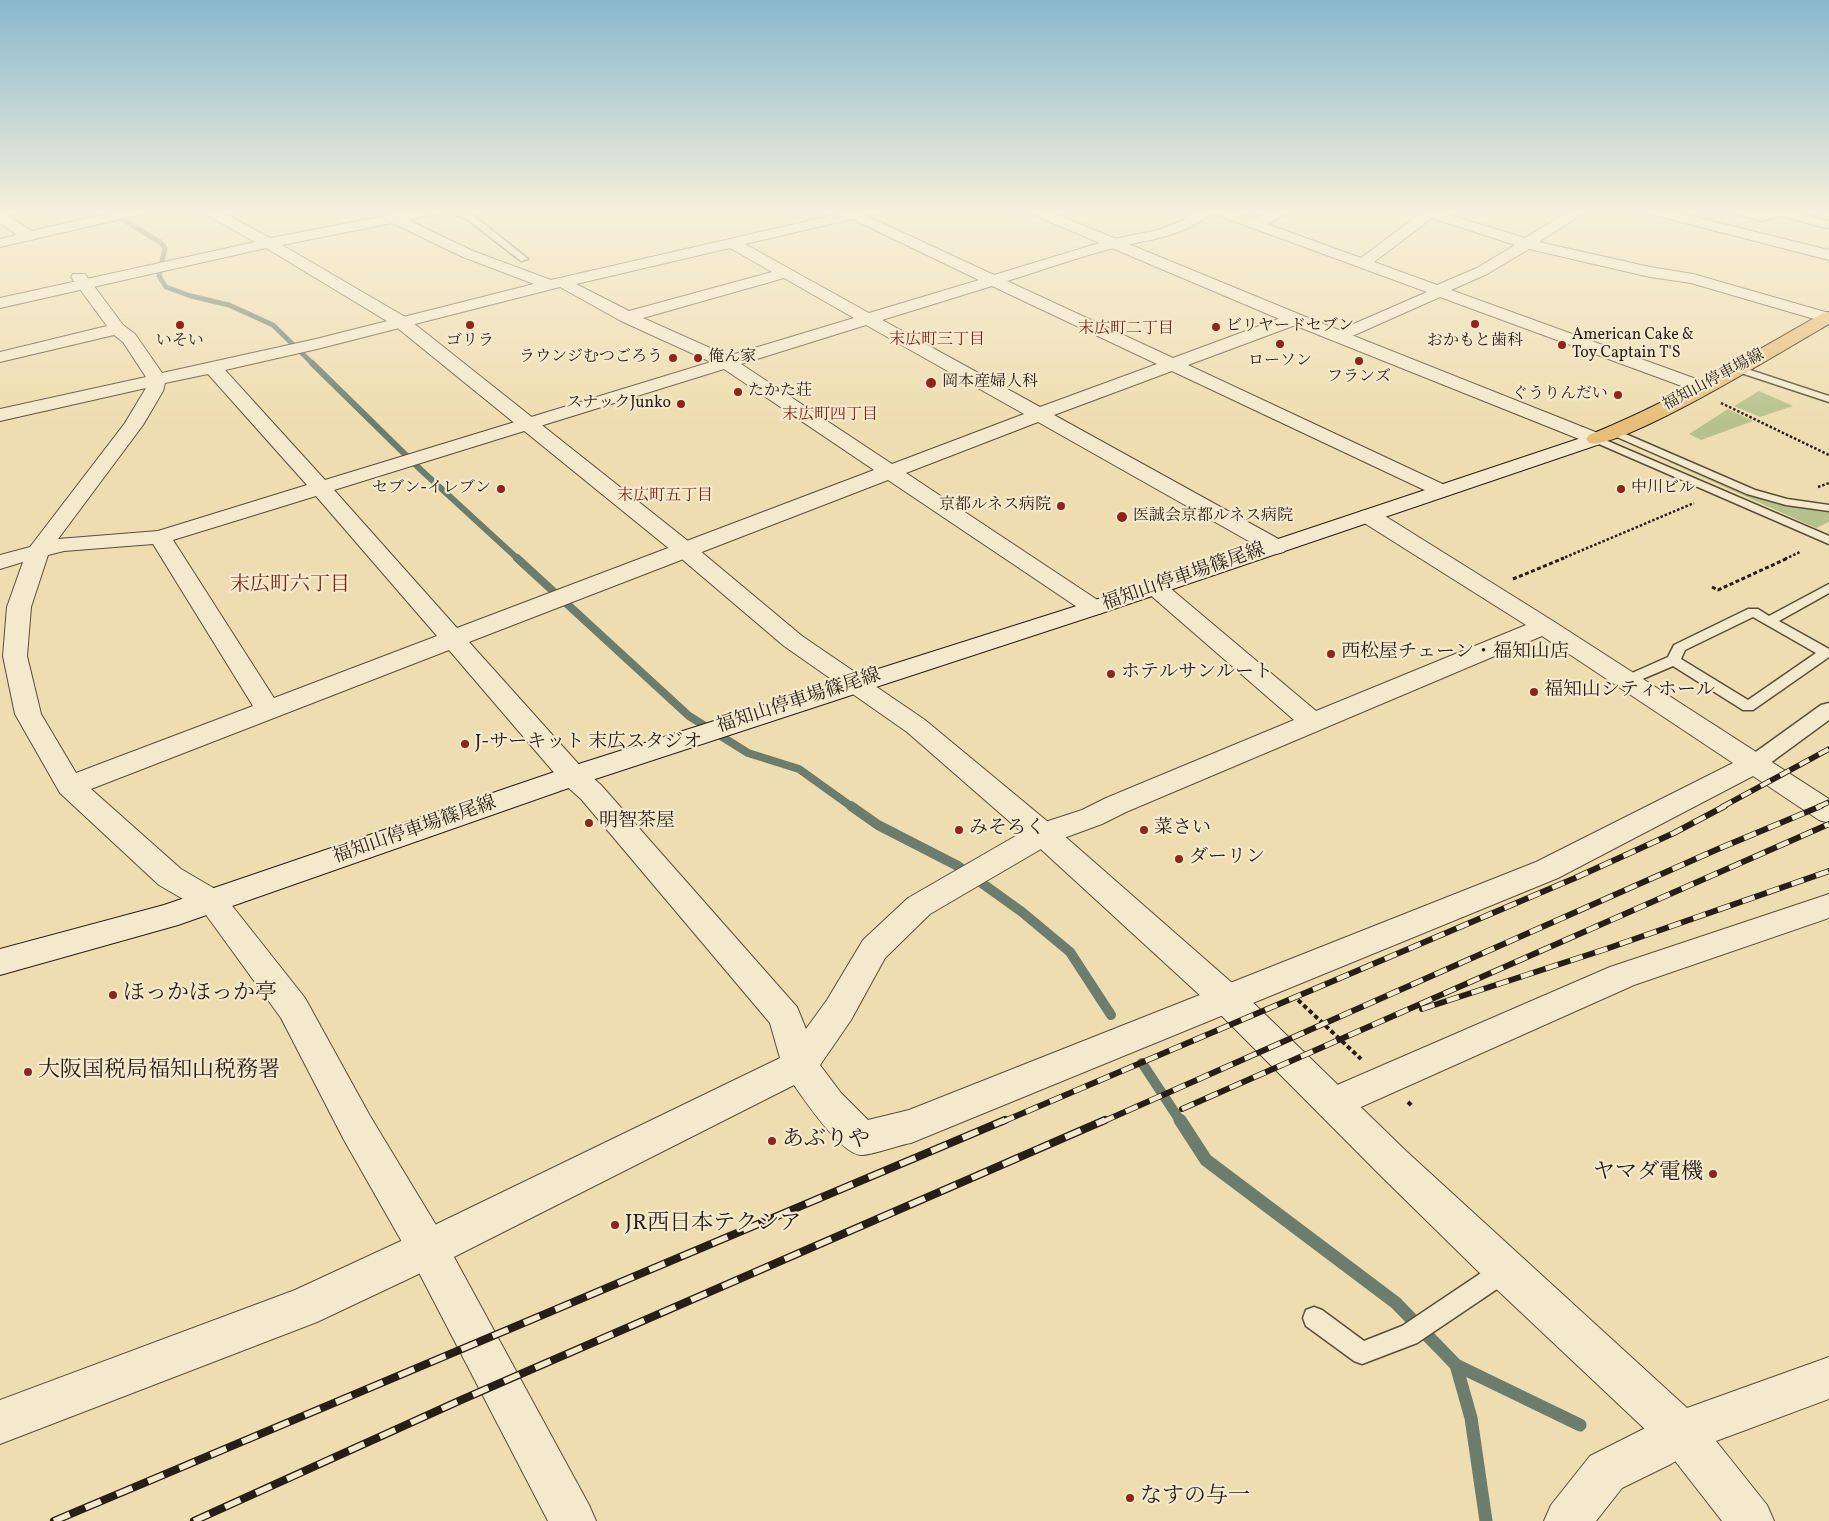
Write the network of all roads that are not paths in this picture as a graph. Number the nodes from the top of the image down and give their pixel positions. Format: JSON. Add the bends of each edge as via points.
{"nodes":[{"id":1,"x":82,"y":281,"type":"junction"},
{"id":2,"x":331,"y":281,"type":"edge"},
{"id":3,"x":547,"y":281,"type":"edge"},
{"id":4,"x":569,"y":281,"type":"edge"},
{"id":5,"x":757,"y":281,"type":"edge"},
{"id":6,"x":800,"y":281,"type":"edge"},
{"id":7,"x":992,"y":281,"type":"edge"},
{"id":8,"x":997,"y":281,"type":"edge"},
{"id":9,"x":1204,"y":281,"type":"edge"},
{"id":10,"x":1240,"y":281,"type":"edge"},
{"id":11,"x":1412,"y":281,"type":"edge"},
{"id":12,"x":1458,"y":281,"type":"edge"},
{"id":13,"x":1699,"y":281,"type":"edge"},
{"id":14,"x":556,"y":284,"type":"junction"},
{"id":15,"x":1437,"y":290,"type":"junction"},
{"id":16,"x":0,"y":295,"type":"edge"},
{"id":17,"x":0,"y":303,"type":"edge"},
{"id":18,"x":627,"y":317,"type":"junction"},
{"id":19,"x":1828,"y":318,"type":"edge"},
{"id":20,"x":869,"y":319,"type":"junction"},
{"id":21,"x":1295,"y":319,"type":"junction"},
{"id":22,"x":401,"y":322,"type":"junction"},
{"id":23,"x":117,"y":328,"type":"junction"},
{"id":24,"x":1359,"y":329,"type":"junction"},
{"id":25,"x":1341,"y":336,"type":"junction"},
{"id":26,"x":0,"y":357,"type":"edge"},
{"id":27,"x":726,"y":362,"type":"junction"},
{"id":28,"x":1171,"y":364,"type":"junction"},
{"id":29,"x":212,"y":367,"type":"junction"},
{"id":30,"x":1738,"y":369,"type":"junction"},
{"id":31,"x":157,"y":380,"type":"junction"},
{"id":32,"x":1704,"y":388,"type":"junction"},
{"id":33,"x":1829,"y":399,"type":"edge"},
{"id":34,"x":1040,"y":414,"type":"junction"},
{"id":35,"x":0,"y":415,"type":"edge"},
{"id":36,"x":530,"y":424,"type":"junction"},
{"id":37,"x":1605,"y":436,"type":"junction"},
{"id":38,"x":890,"y":472,"type":"junction"},
{"id":39,"x":321,"y":488,"type":"junction"},
{"id":40,"x":1442,"y":491,"type":"junction"},
{"id":41,"x":1829,"y":497,"type":"edge"},
{"id":42,"x":1810,"y":505,"type":"junction"},
{"id":43,"x":1829,"y":508,"type":"edge"},
{"id":44,"x":1369,"y":516,"type":"junction"},
{"id":45,"x":160,"y":537,"type":"junction"},
{"id":46,"x":1827,"y":538,"type":"edge"},
{"id":47,"x":1276,"y":546,"type":"junction"},
{"id":48,"x":39,"y":549,"type":"junction"},
{"id":49,"x":685,"y":550,"type":"junction"},
{"id":50,"x":0,"y":562,"type":"edge"},
{"id":51,"x":1156,"y":588,"type":"junction"},
{"id":52,"x":1829,"y":588,"type":"edge"},
{"id":53,"x":1094,"y":608,"type":"junction"},
{"id":54,"x":1769,"y":621,"type":"junction"},
{"id":55,"x":1544,"y":626,"type":"junction"},
{"id":56,"x":454,"y":640,"type":"junction"},
{"id":57,"x":1827,"y":652,"type":"edge"},
{"id":58,"x":1674,"y":660,"type":"junction"},
{"id":59,"x":1628,"y":680,"type":"junction"},
{"id":60,"x":853,"y":684,"type":"junction"},
{"id":61,"x":268,"y":709,"type":"junction"},
{"id":62,"x":1829,"y":710,"type":"edge"},
{"id":63,"x":1313,"y":723,"type":"junction"},
{"id":64,"x":1754,"y":764,"type":"junction"},
{"id":65,"x":573,"y":776,"type":"junction"},
{"id":66,"x":70,"y":786,"type":"junction"},
{"id":67,"x":1829,"y":813,"type":"edge"},
{"id":68,"x":1043,"y":834,"type":"junction"},
{"id":69,"x":211,"y":901,"type":"junction"},
{"id":70,"x":1829,"y":906,"type":"edge"},
{"id":71,"x":0,"y":962,"type":"edge"},
{"id":72,"x":1227,"y":999,"type":"junction"},
{"id":73,"x":800,"y":1065,"type":"junction"},
{"id":74,"x":1334,"y":1103,"type":"junction"},
{"id":75,"x":428,"y":1249,"type":"junction"},
{"id":76,"x":1505,"y":1270,"type":"junction"},
{"id":77,"x":1314,"y":1318,"type":"dead end"},
{"id":78,"x":1829,"y":1378,"type":"edge"},
{"id":79,"x":0,"y":1422,"type":"edge"},
{"id":80,"x":1681,"y":1432,"type":"junction"},
{"id":81,"x":573,"y":1521,"type":"edge"},
{"id":82,"x":1567,"y":1521,"type":"edge"},
{"id":83,"x":1751,"y":1521,"type":"edge"}],
"edges":[{"from":1,"to":16,"type":"street"},
{"from":1,"to":17,"type":"street"},
{"from":1,"to":23,"type":"street"},
{"from":2,"to":22,"type":"street"},
{"from":3,"to":14,"type":"street"},
{"from":4,"to":14,"type":"street"},
{"from":5,"to":18,"type":"street"},
{"from":6,"to":20,"type":"street"},
{"from":7,"to":20,"type":"street"},
{"from":8,"to":28,"type":"street"},
{"from":9,"to":21,"type":"street"},
{"from":10,"to":24,"type":"street"},
{"from":11,"to":15,"type":"street"},
{"from":12,"to":15,"type":"street"},
{"from":13,"to":19,"type":"street"},
{"from":14,"to":18,"type":"street"},
{"from":14,"to":22,"type":"street"},
{"from":15,"to":24,"type":"street","via":[[1432,296]]},
{"from":15,"to":32,"type":"street"},
{"from":18,"to":27,"type":"street"},
{"from":19,"to":30,"type":"main road","name":"福知山停車場線"},
{"from":20,"to":27,"type":"street"},
{"from":20,"to":34,"type":"street"},
{"from":21,"to":25,"type":"street"},
{"from":21,"to":28,"type":"street"},
{"from":22,"to":29,"type":"street"},
{"from":22,"to":36,"type":"street"},
{"from":23,"to":26,"type":"street"},
{"from":23,"to":31,"type":"street","via":[[129,338]]},
{"from":24,"to":25,"type":"street"},
{"from":24,"to":37,"type":"street"},
{"from":25,"to":37,"type":"street"},
{"from":27,"to":36,"type":"street"},
{"from":27,"to":38,"type":"street"},
{"from":28,"to":34,"type":"street"},
{"from":28,"to":40,"type":"street"},
{"from":29,"to":31,"type":"street"},
{"from":29,"to":39,"type":"street"},
{"from":30,"to":32,"type":"main road","name":"福知山停車場線"},
{"from":30,"to":33,"type":"lane"},
{"from":31,"to":35,"type":"street"},
{"from":31,"to":48,"type":"street","via":[[134,424]]},
{"from":32,"to":37,"type":"main road","name":"福知山停車場線"},
{"from":34,"to":38,"type":"street"},
{"from":34,"to":47,"type":"street"},
{"from":36,"to":39,"type":"street"},
{"from":36,"to":49,"type":"street"},
{"from":37,"to":40,"type":"street","name":"福知山停車場篠尾線"},
{"from":37,"to":42,"type":"lane","via":[[1751,492]]},
{"from":37,"to":46,"type":"lane"},
{"from":38,"to":49,"type":"street"},
{"from":38,"to":53,"type":"street"},
{"from":39,"to":45,"type":"street"},
{"from":39,"to":56,"type":"street"},
{"from":40,"to":44,"type":"street","name":"福知山停車場篠尾線"},
{"from":41,"to":42,"type":"lane"},
{"from":42,"to":43,"type":"lane"},
{"from":44,"to":47,"type":"street","name":"福知山停車場篠尾線"},
{"from":44,"to":55,"type":"street"},
{"from":45,"to":48,"type":"street","via":[[63,544]]},
{"from":45,"to":61,"type":"street"},
{"from":47,"to":51,"type":"street","name":"福知山停車場篠尾線"},
{"from":48,"to":50,"type":"street"},
{"from":48,"to":66,"type":"street","via":[[19,606],[15,656],[28,714]]},
{"from":49,"to":56,"type":"street"},
{"from":49,"to":60,"type":"street","via":[[793,641]]},
{"from":51,"to":53,"type":"street","name":"福知山停車場篠尾線"},
{"from":51,"to":63,"type":"street"},
{"from":52,"to":54,"type":"lane"},
{"from":53,"to":60,"type":"street","name":"福知山停車場篠尾線"},
{"from":54,"to":57,"type":"lane"},
{"from":54,"to":58,"type":"lane","via":[[1753,612],[1679,648]]},
{"from":55,"to":59,"type":"street"},
{"from":55,"to":63,"type":"street"},
{"from":56,"to":61,"type":"street"},
{"from":56,"to":65,"type":"street"},
{"from":57,"to":58,"type":"lane","via":[[1748,707]]},
{"from":58,"to":59,"type":"lane"},
{"from":59,"to":64,"type":"street"},
{"from":60,"to":65,"type":"street","name":"福知山停車場篠尾線"},
{"from":60,"to":68,"type":"street","via":[[916,726]]},
{"from":61,"to":66,"type":"street"},
{"from":62,"to":64,"type":"street"},
{"from":63,"to":68,"type":"street","via":[[1116,804],[1092,817]]},
{"from":64,"to":67,"type":"street"},
{"from":64,"to":72,"type":"street","via":[[1547,870]]},
{"from":65,"to":69,"type":"street","name":"福知山停車場篠尾線"},
{"from":65,"to":73,"type":"street","via":[[591,792],[785,1017]]},
{"from":66,"to":69,"type":"street","via":[[170,877]]},
{"from":68,"to":72,"type":"street"},
{"from":68,"to":73,"type":"street","via":[[919,906],[874,949],[839,1010]]},
{"from":69,"to":71,"type":"street","name":"福知山停車場篠尾線"},
{"from":69,"to":75,"type":"street","via":[[293,1008],[357,1128]]},
{"from":70,"to":74,"type":"street","via":[[1622,976]]},
{"from":72,"to":73,"type":"street","via":[[911,1126],[861,1138],[828,1104]]},
{"from":72,"to":74,"type":"street"},
{"from":73,"to":75,"type":"street"},
{"from":74,"to":76,"type":"street"},
{"from":75,"to":79,"type":"street","via":[[303,1308]]},
{"from":75,"to":81,"type":"street"},
{"from":76,"to":77,"type":"lane","via":[[1409,1335],[1362,1353]]},
{"from":76,"to":80,"type":"street"},
{"from":78,"to":80,"type":"street"},
{"from":80,"to":82,"type":"street","via":[[1606,1472]]},
{"from":80,"to":83,"type":"street"}]}
